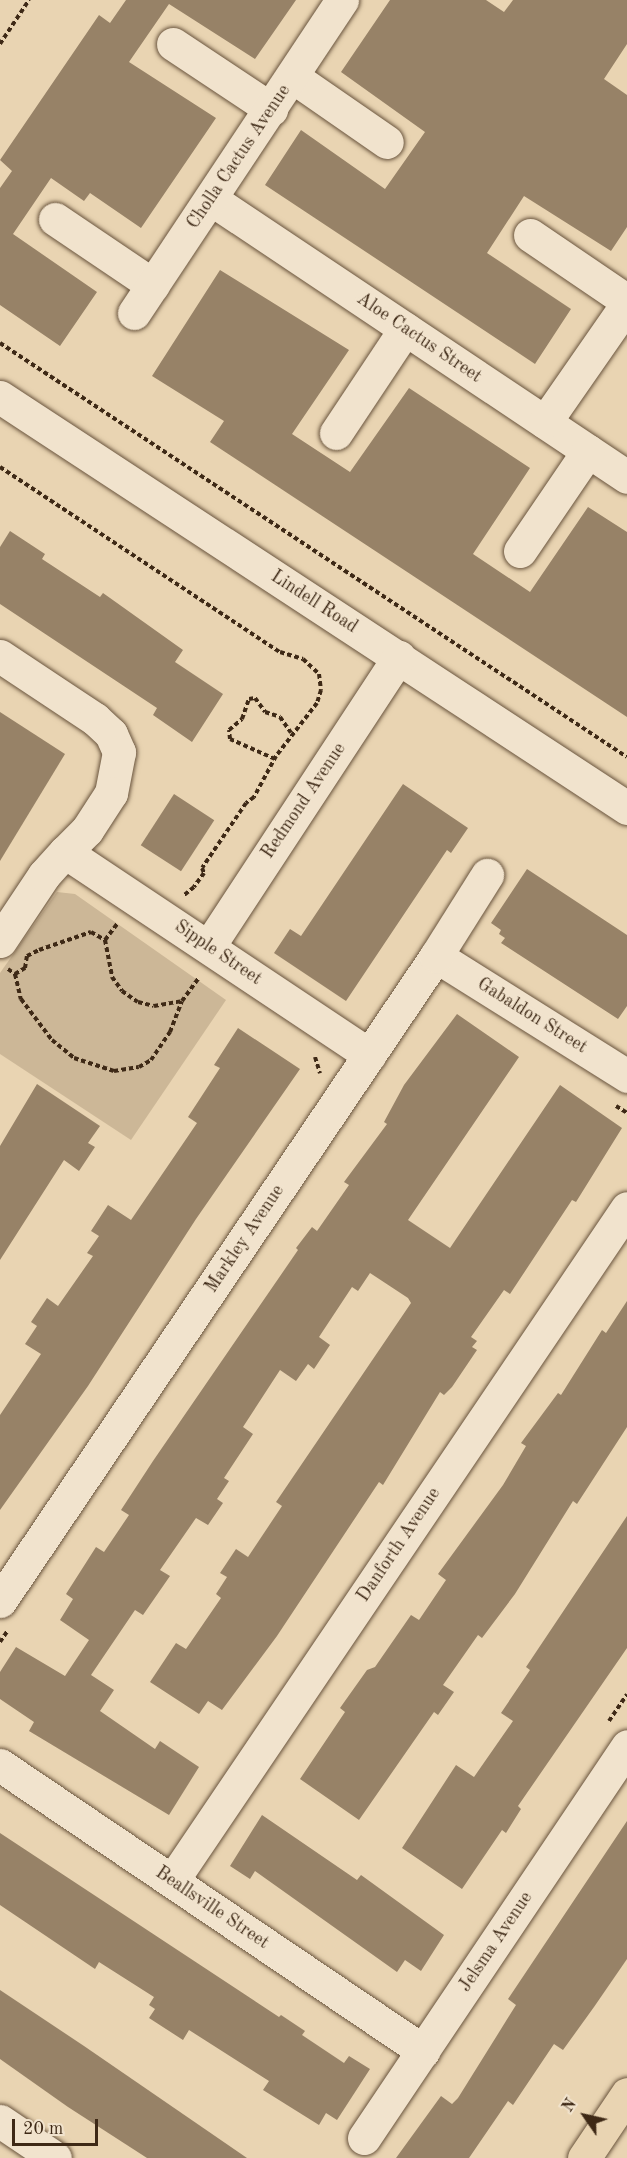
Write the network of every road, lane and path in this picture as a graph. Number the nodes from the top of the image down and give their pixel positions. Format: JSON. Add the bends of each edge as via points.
{"nodes":[{"id":1,"x":29,"y":0,"type":"edge"},
{"id":2,"x":342,"y":0,"type":"edge"},
{"id":3,"x":0,"y":44,"type":"edge"},
{"id":4,"x":173,"y":44,"type":"dead end"},
{"id":5,"x":292,"y":77,"type":"junction"},
{"id":6,"x":271,"y":109,"type":"junction"},
{"id":7,"x":387,"y":142,"type":"dead end"},
{"id":8,"x":211,"y":199,"type":"junction"},
{"id":9,"x":55,"y":219,"type":"dead end"},
{"id":10,"x":530,"y":235,"type":"dead end"},
{"id":11,"x":153,"y":285,"type":"junction"},
{"id":12,"x":627,"y":303,"type":"edge"},
{"id":13,"x":134,"y":313,"type":"dead end"},
{"id":14,"x":405,"y":328,"type":"junction"},
{"id":15,"x":0,"y":343,"type":"edge"},
{"id":16,"x":0,"y":397,"type":"edge"},
{"id":17,"x":545,"y":422,"type":"junction"},
{"id":18,"x":336,"y":433,"type":"dead end"},
{"id":19,"x":588,"y":451,"type":"junction"},
{"id":20,"x":0,"y":467,"type":"edge"},
{"id":21,"x":627,"y":477,"type":"edge"},
{"id":22,"x":520,"y":551,"type":"dead end"},
{"id":23,"x":0,"y":656,"type":"edge"},
{"id":24,"x":399,"y":657,"type":"junction"},
{"id":25,"x":291,"y":733,"type":"junction"},
{"id":26,"x":627,"y":757,"type":"edge"},
{"id":27,"x":275,"y":759,"type":"junction"},
{"id":28,"x":627,"y":808,"type":"edge"},
{"id":29,"x":65,"y":852,"type":"junction"},
{"id":30,"x":487,"y":875,"type":"dead end"},
{"id":31,"x":176,"y":897,"type":"dead end"},
{"id":32,"x":118,"y":923,"type":"dead end"},
{"id":33,"x":105,"y":940,"type":"junction"},
{"id":34,"x":208,"y":946,"type":"junction"},
{"id":35,"x":2,"y":954,"type":"edge"},
{"id":36,"x":436,"y":956,"type":"junction"},
{"id":37,"x":15,"y":974,"type":"junction"},
{"id":38,"x":199,"y":977,"type":"dead end"},
{"id":39,"x":182,"y":1000,"type":"junction"},
{"id":40,"x":369,"y":1055,"type":"junction"},
{"id":41,"x":617,"y":1088,"type":"edge"},
{"id":42,"x":627,"y":1113,"type":"edge"},
{"id":43,"x":627,"y":1208,"type":"edge"},
{"id":44,"x":7,"y":1612,"type":"edge"},
{"id":45,"x":0,"y":1642,"type":"edge"},
{"id":46,"x":627,"y":1694,"type":"edge"},
{"id":47,"x":617,"y":1734,"type":"edge"},
{"id":48,"x":0,"y":1766,"type":"edge"},
{"id":49,"x":172,"y":1881,"type":"junction"},
{"id":50,"x":423,"y":2051,"type":"junction"},
{"id":51,"x":627,"y":2094,"type":"edge"},
{"id":52,"x":0,"y":2121,"type":"edge"},
{"id":53,"x":364,"y":2138,"type":"dead end"},
{"id":54,"x":55,"y":2158,"type":"edge"},
{"id":55,"x":584,"y":2158,"type":"edge"}],
"edges":[{"from":1,"to":3,"type":"path"},
{"from":2,"to":5,"type":"street","name":"Cholla Cactus Avenue"},
{"from":4,"to":6,"type":"street"},
{"from":5,"to":6,"type":"street","name":"Cholla Cactus Avenue"},
{"from":5,"to":7,"type":"street"},
{"from":6,"to":8,"type":"street","name":"Cholla Cactus Avenue"},
{"from":8,"to":11,"type":"street","name":"Cholla Cactus Avenue"},
{"from":8,"to":14,"type":"street","name":"Aloe Cactus Street"},
{"from":9,"to":11,"type":"street"},
{"from":10,"to":12,"type":"street"},
{"from":11,"to":13,"type":"street","name":"Cholla Cactus Avenue"},
{"from":12,"to":17,"type":"street"},
{"from":14,"to":17,"type":"street","name":"Aloe Cactus Street"},
{"from":14,"to":18,"type":"street"},
{"from":15,"to":26,"type":"path"},
{"from":16,"to":24,"type":"street","name":"Lindell Road"},
{"from":17,"to":19,"type":"street","name":"Aloe Cactus Street"},
{"from":19,"to":21,"type":"street","name":"Aloe Cactus Street"},
{"from":19,"to":22,"type":"street"},
{"from":20,"to":25,"type":"path","via":[[280,652],[309,663],[319,674],[321,690],[299,729]]},
{"from":23,"to":29,"type":"street","via":[[95,719],[111,734],[119,752],[111,793],[87,830]]},
{"from":24,"to":28,"type":"street","name":"Lindell Road"},
{"from":24,"to":34,"type":"street","name":"Redmond Avenue"},
{"from":25,"to":27,"type":"path"},
{"from":25,"to":27,"type":"path","via":[[280,717],[265,712],[255,698],[249,699],[242,719],[229,730],[230,739]]},
{"from":27,"to":31,"type":"path","via":[[254,797],[202,868],[204,873],[194,887]]},
{"from":29,"to":34,"type":"street","name":"Sipple Street"},
{"from":29,"to":35,"type":"street","via":[[44,875]]},
{"from":30,"to":36,"type":"street","name":"Markley Avenue"},
{"from":32,"to":33,"type":"path"},
{"from":33,"to":37,"type":"path","via":[[91,932],[50,945],[27,956],[25,968]]},
{"from":33,"to":39,"type":"path","via":[[112,977],[122,991],[138,1002],[154,1006]]},
{"from":34,"to":40,"type":"street","name":"Sipple Street"},
{"from":35,"to":37,"type":"path"},
{"from":36,"to":40,"type":"street","name":"Markley Avenue"},
{"from":36,"to":41,"type":"street","name":"Gabaldon Street"},
{"from":37,"to":39,"type":"path","via":[[21,999],[51,1040],[74,1058],[114,1071],[139,1067],[151,1060],[170,1032]]},
{"from":38,"to":39,"type":"path"},
{"from":40,"to":44,"type":"street","name":"Markley Avenue"},
{"from":41,"to":42,"type":"path"},
{"from":43,"to":49,"type":"street","name":"Danforth Avenue"},
{"from":44,"to":45,"type":"path"},
{"from":46,"to":47,"type":"path"},
{"from":47,"to":50,"type":"street","name":"Jelsma Avenue"},
{"from":48,"to":49,"type":"street","name":"Beallsville Street"},
{"from":49,"to":50,"type":"street","name":"Beallsville Street"},
{"from":50,"to":53,"type":"street","name":"Jelsma Avenue"},
{"from":51,"to":55,"type":"main road"},
{"from":52,"to":54,"type":"street"}]}
